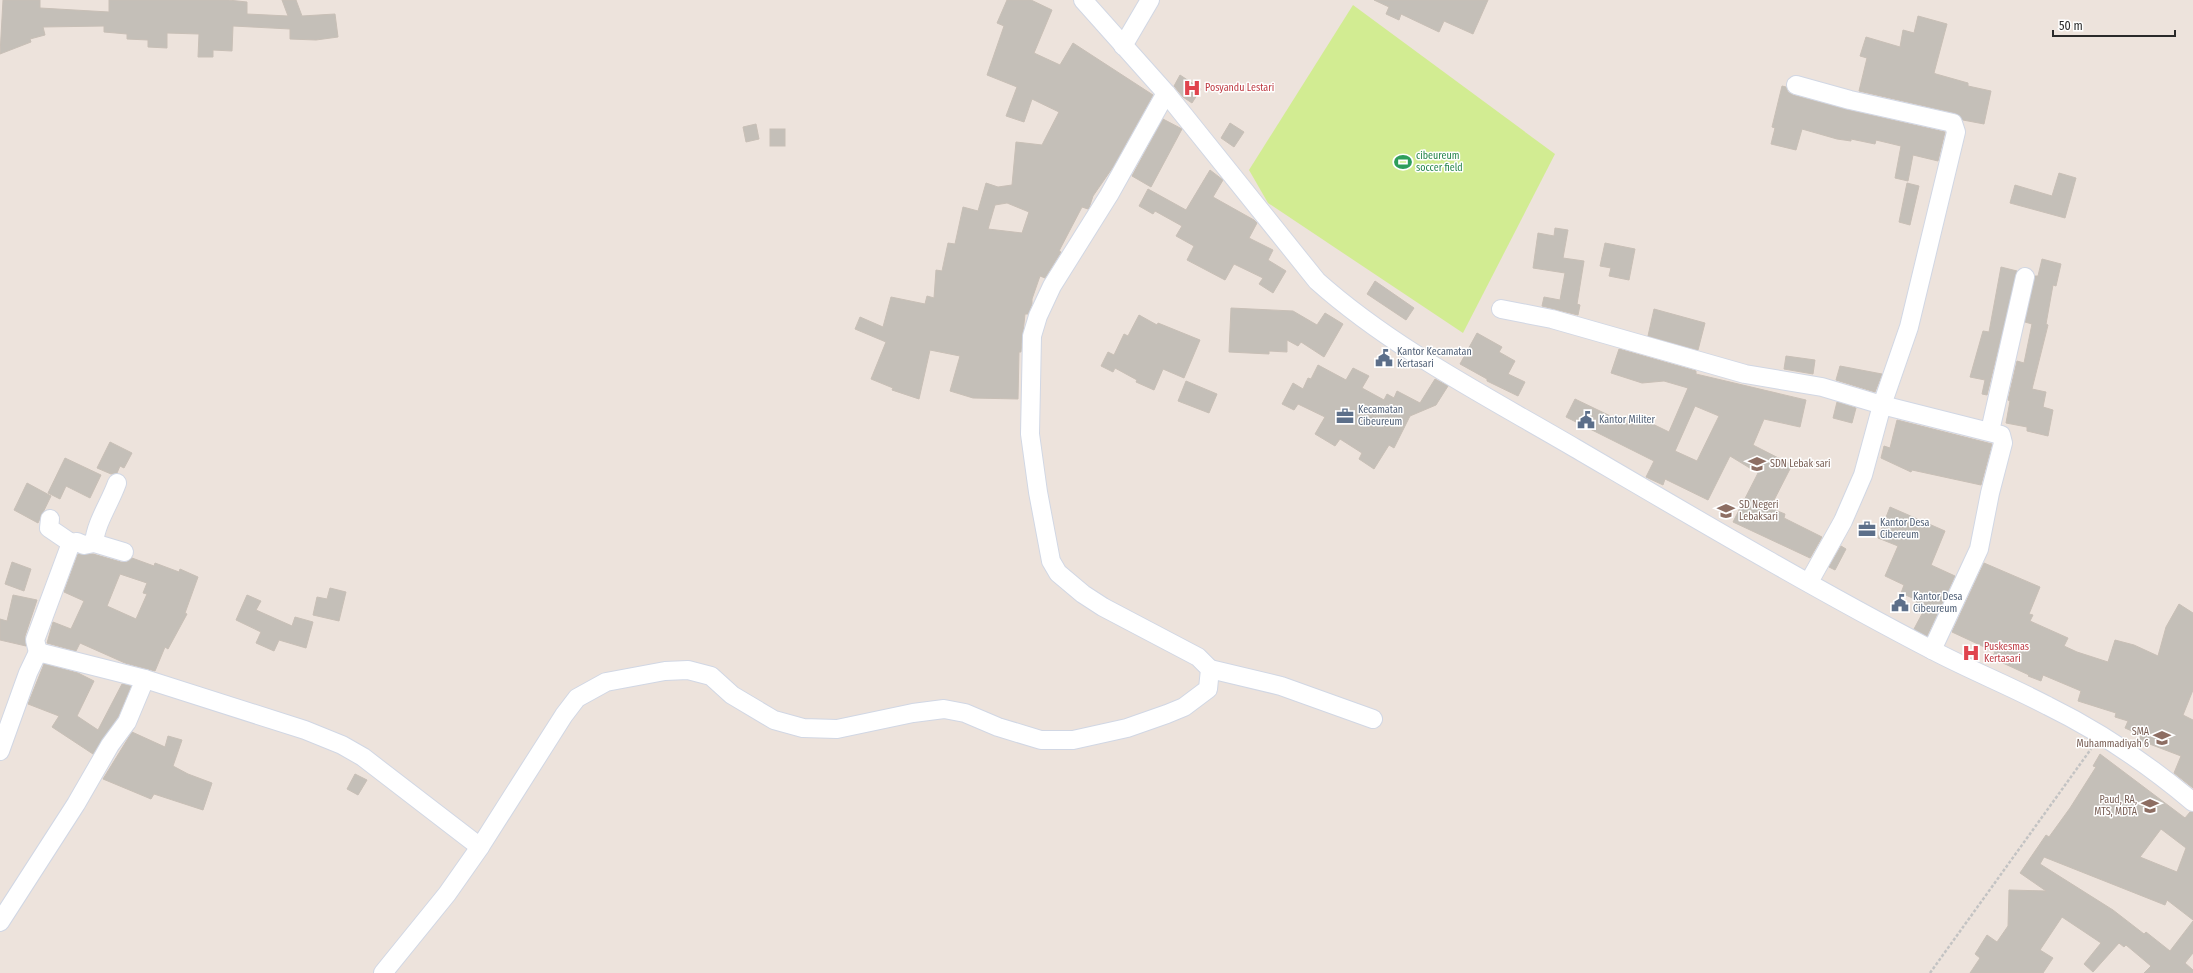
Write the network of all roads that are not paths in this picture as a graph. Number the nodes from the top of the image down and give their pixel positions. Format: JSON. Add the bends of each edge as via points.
{"nodes":[{"id":1,"x":1083,"y":0,"type":"edge"},
{"id":2,"x":1150,"y":0,"type":"edge"},
{"id":3,"x":1123,"y":46,"type":"junction"},
{"id":4,"x":1796,"y":85,"type":"dead end"},
{"id":5,"x":1166,"y":93,"type":"junction"},
{"id":6,"x":2025,"y":277,"type":"dead end"},
{"id":7,"x":1501,"y":309,"type":"dead end"},
{"id":8,"x":1882,"y":405,"type":"junction"},
{"id":9,"x":1990,"y":431,"type":"junction"},
{"id":10,"x":117,"y":483,"type":"dead end"},
{"id":11,"x":50,"y":519,"type":"dead end"},
{"id":12,"x":71,"y":543,"type":"junction"},
{"id":13,"x":94,"y":543,"type":"junction"},
{"id":14,"x":124,"y":552,"type":"dead end"},
{"id":15,"x":1809,"y":582,"type":"junction"},
{"id":16,"x":1932,"y":650,"type":"junction"},
{"id":17,"x":38,"y":652,"type":"junction"},
{"id":18,"x":1210,"y":669,"type":"junction"},
{"id":19,"x":145,"y":679,"type":"junction"},
{"id":20,"x":1373,"y":719,"type":"dead end"},
{"id":21,"x":0,"y":751,"type":"edge"},
{"id":22,"x":2193,"y":802,"type":"edge"},
{"id":23,"x":480,"y":847,"type":"junction"},
{"id":24,"x":0,"y":922,"type":"edge"},
{"id":25,"x":383,"y":973,"type":"edge"}],
"edges":[{"from":1,"to":3,"type":"street"},
{"from":2,"to":3,"type":"street"},
{"from":3,"to":5,"type":"street"},
{"from":4,"to":8,"type":"street","via":[[1953,123],[1956,127],[1909,327]]},
{"from":5,"to":15,"type":"street","via":[[1317,281],[1343,304],[1433,364]]},
{"from":5,"to":18,"type":"street","via":[[1109,195],[1052,286],[1038,316],[1032,336],[1030,434],[1051,561],[1058,573],[1103,607],[1198,657]]},
{"from":6,"to":9,"type":"street"},
{"from":7,"to":8,"type":"street","via":[[1552,319],[1745,374],[1822,386]]},
{"from":8,"to":9,"type":"street"},
{"from":8,"to":15,"type":"street","via":[[1855,496]]},
{"from":9,"to":16,"type":"street","via":[[2001,435],[2003,443],[1979,549]]},
{"from":10,"to":13,"type":"street","via":[[95,532]]},
{"from":11,"to":12,"type":"street","via":[[49,528]]},
{"from":12,"to":13,"type":"street"},
{"from":12,"to":17,"type":"street","via":[[35,640]]},
{"from":13,"to":14,"type":"street"},
{"from":15,"to":16,"type":"street"},
{"from":16,"to":22,"type":"street","via":[[2050,707],[2100,736],[2162,776]]},
{"from":17,"to":19,"type":"street"},
{"from":17,"to":21,"type":"street"},
{"from":18,"to":20,"type":"street","via":[[1281,686]]},
{"from":18,"to":23,"type":"street","via":[[1208,688],[1184,707],[1127,728],[1073,740],[1041,740],[998,727],[966,713],[944,709],[837,729],[803,728],[774,720],[732,695],[711,676],[696,670],[665,671],[606,682],[577,698],[564,715]]},
{"from":19,"to":23,"type":"street","via":[[305,730],[342,745],[363,757]]},
{"from":19,"to":24,"type":"street","via":[[127,722],[110,745],[76,804]]},
{"from":23,"to":25,"type":"street","via":[[447,894]]}]}
